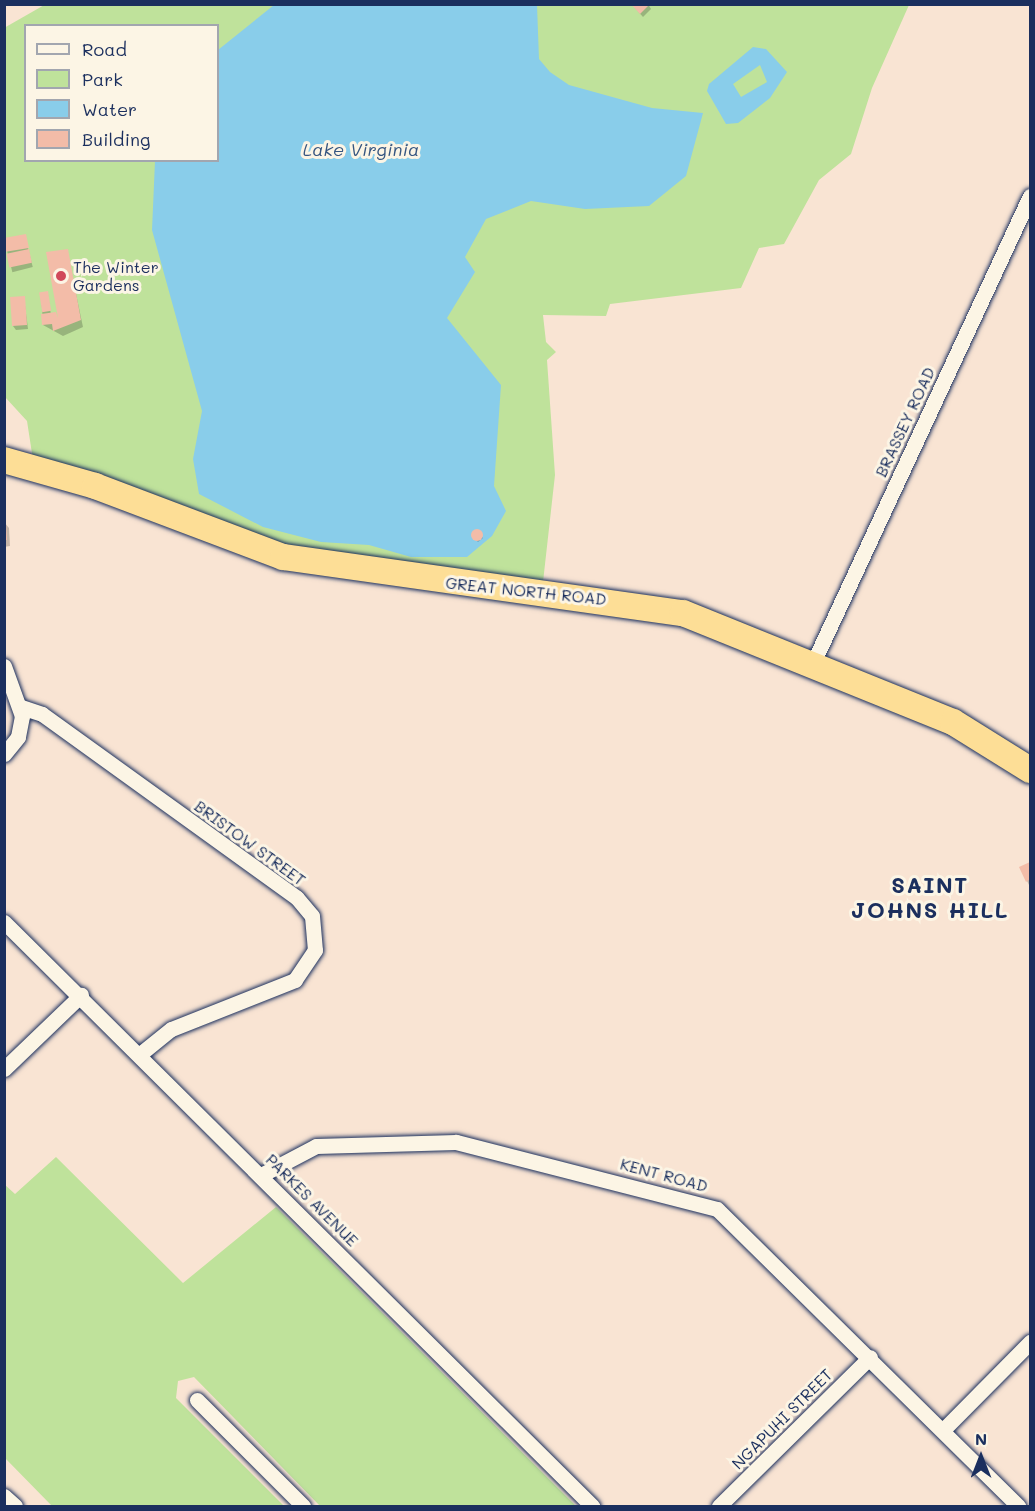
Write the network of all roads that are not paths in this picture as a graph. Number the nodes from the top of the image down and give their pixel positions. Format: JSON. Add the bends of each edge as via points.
{"nodes":[{"id":1,"x":1030,"y":196,"type":"edge"},
{"id":2,"x":4,"y":460,"type":"edge"},
{"id":3,"x":813,"y":663,"type":"junction"},
{"id":4,"x":4,"y":666,"type":"edge"},
{"id":5,"x":21,"y":707,"type":"junction"},
{"id":6,"x":4,"y":754,"type":"edge"},
{"id":7,"x":1030,"y":770,"type":"edge"},
{"id":8,"x":4,"y":922,"type":"edge"},
{"id":9,"x":81,"y":995,"type":"junction"},
{"id":10,"x":141,"y":1053,"type":"junction"},
{"id":11,"x":4,"y":1069,"type":"edge"},
{"id":12,"x":261,"y":1175,"type":"junction"},
{"id":13,"x":1030,"y":1342,"type":"edge"},
{"id":14,"x":870,"y":1357,"type":"junction"},
{"id":15,"x":197,"y":1400,"type":"dead end"},
{"id":16,"x":943,"y":1430,"type":"junction"},
{"id":17,"x":4,"y":1496,"type":"edge"},
{"id":18,"x":15,"y":1506,"type":"edge"},
{"id":19,"x":303,"y":1506,"type":"edge"},
{"id":20,"x":592,"y":1506,"type":"edge"},
{"id":21,"x":719,"y":1506,"type":"edge"},
{"id":22,"x":1018,"y":1506,"type":"edge"}],
"edges":[{"from":1,"to":3,"type":"street","name":"BRASSEY ROAD"},
{"from":2,"to":3,"type":"highway","name":"GREAT NORTH ROAD","via":[[95,486],[283,557],[422,580],[662,608]]},
{"from":3,"to":7,"type":"highway","name":"GREAT NORTH ROAD","via":[[972,731]]},
{"from":4,"to":5,"type":"street"},
{"from":5,"to":6,"type":"street","via":[[22,728]]},
{"from":5,"to":10,"type":"street","name":"BRISTOW STREET","via":[[51,720],[297,898],[312,916],[315,950],[295,980],[171,1029]]},
{"from":8,"to":9,"type":"street","name":"PARKES AVENUE"},
{"from":9,"to":10,"type":"street","name":"PARKES AVENUE"},
{"from":9,"to":11,"type":"street"},
{"from":10,"to":12,"type":"street","name":"PARKES AVENUE"},
{"from":12,"to":14,"type":"street","name":"KENT ROAD","via":[[316,1146],[456,1142],[704,1204],[738,1224]]},
{"from":12,"to":20,"type":"street","name":"PARKES AVENUE"},
{"from":13,"to":16,"type":"street"},
{"from":14,"to":16,"type":"street","name":"KENT ROAD"},
{"from":14,"to":21,"type":"street","name":"NGAPUHI STREET"},
{"from":15,"to":19,"type":"street"},
{"from":16,"to":22,"type":"street","name":"KENT ROAD"},
{"from":17,"to":18,"type":"street"}]}
